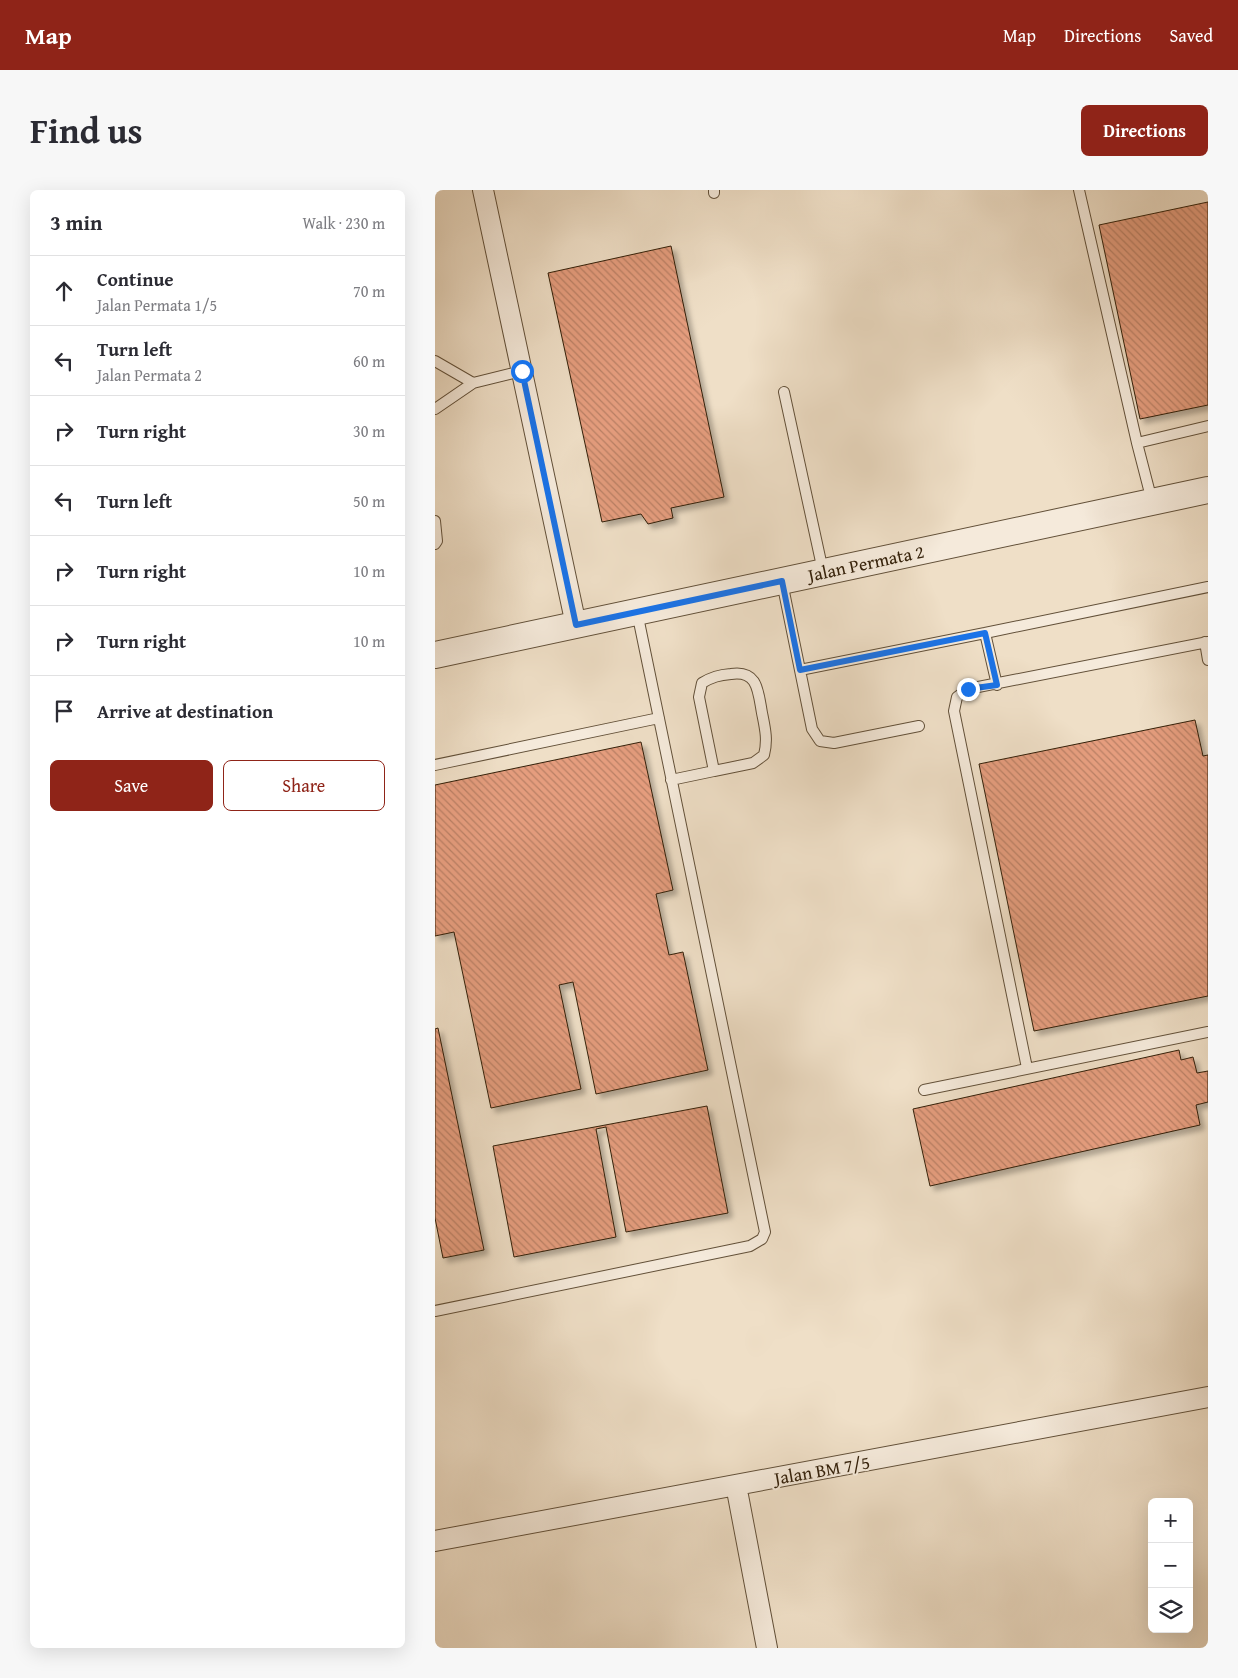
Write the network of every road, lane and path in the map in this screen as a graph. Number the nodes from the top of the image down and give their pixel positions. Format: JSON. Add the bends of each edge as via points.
{"nodes":[{"id":1,"x":483,"y":190,"type":"edge"},
{"id":2,"x":1079,"y":190,"type":"edge"},
{"id":3,"x":435,"y":361,"type":"edge"},
{"id":4,"x":522,"y":371,"type":"junction"},
{"id":5,"x":473,"y":382,"type":"junction"},
{"id":6,"x":784,"y":392,"type":"dead end"},
{"id":7,"x":435,"y":409,"type":"edge"},
{"id":8,"x":1208,"y":426,"type":"edge"},
{"id":9,"x":1137,"y":443,"type":"junction"},
{"id":10,"x":1208,"y":490,"type":"edge"},
{"id":11,"x":1153,"y":502,"type":"junction"},
{"id":12,"x":435,"y":521,"type":"edge"},
{"id":13,"x":435,"y":544,"type":"edge"},
{"id":14,"x":823,"y":572,"type":"junction"},
{"id":15,"x":782,"y":581,"type":"junction"},
{"id":16,"x":1208,"y":587,"type":"edge"},
{"id":17,"x":637,"y":612,"type":"junction"},
{"id":18,"x":576,"y":625,"type":"junction"},
{"id":19,"x":985,"y":633,"type":"junction"},
{"id":20,"x":1206,"y":642,"type":"edge"},
{"id":21,"x":435,"y":655,"type":"edge"},
{"id":22,"x":1208,"y":660,"type":"edge"},
{"id":23,"x":800,"y":670,"type":"junction"},
{"id":24,"x":997,"y":685,"type":"junction"},
{"id":25,"x":659,"y":718,"type":"junction"},
{"id":26,"x":919,"y":726,"type":"dead end"},
{"id":27,"x":435,"y":765,"type":"edge"},
{"id":28,"x":714,"y":771,"type":"junction"},
{"id":29,"x":671,"y":780,"type":"junction"},
{"id":30,"x":1208,"y":1032,"type":"edge"},
{"id":31,"x":1027,"y":1068,"type":"junction"},
{"id":32,"x":924,"y":1090,"type":"dead end"},
{"id":33,"x":435,"y":1311,"type":"edge"},
{"id":34,"x":1208,"y":1397,"type":"edge"},
{"id":35,"x":737,"y":1485,"type":"junction"},
{"id":36,"x":435,"y":1541,"type":"edge"},
{"id":37,"x":767,"y":1648,"type":"edge"}],
"edges":[{"from":1,"to":4,"type":"street"},
{"from":2,"to":9,"type":"lane"},
{"from":3,"to":5,"type":"lane"},
{"from":4,"to":5,"type":"lane"},
{"from":4,"to":18,"type":"street"},
{"from":5,"to":7,"type":"lane"},
{"from":6,"to":14,"type":"lane"},
{"from":8,"to":9,"type":"lane"},
{"from":9,"to":11,"type":"lane"},
{"from":10,"to":11,"type":"street","name":"Jalan Permata 2"},
{"from":11,"to":14,"type":"street","name":"Jalan Permata 2"},
{"from":12,"to":13,"type":"lane"},
{"from":14,"to":15,"type":"street","name":"Jalan Permata 2"},
{"from":15,"to":17,"type":"street","name":"Jalan Permata 2"},
{"from":15,"to":23,"type":"lane"},
{"from":16,"to":19,"type":"lane"},
{"from":17,"to":18,"type":"street","name":"Jalan Permata 2"},
{"from":17,"to":25,"type":"lane"},
{"from":18,"to":21,"type":"street","name":"Jalan Permata 2"},
{"from":19,"to":23,"type":"lane"},
{"from":19,"to":24,"type":"lane"},
{"from":20,"to":22,"type":"lane"},
{"from":20,"to":24,"type":"lane"},
{"from":23,"to":26,"type":"lane","via":[[813,729],[820,741],[834,743]]},
{"from":24,"to":31,"type":"lane","via":[[968,689],[957,697],[954,711]]},
{"from":25,"to":27,"type":"lane"},
{"from":25,"to":29,"type":"lane"},
{"from":28,"to":28,"type":"lane","via":[[699,697],[702,683],[714,676],[743,672],[757,686],[767,742],[764,755],[753,763]]},
{"from":28,"to":29,"type":"lane"},
{"from":29,"to":33,"type":"lane","via":[[765,1225],[762,1239],[751,1246]]},
{"from":30,"to":31,"type":"lane"},
{"from":31,"to":32,"type":"lane"},
{"from":34,"to":35,"type":"street","name":"Jalan BM 7/5"},
{"from":35,"to":36,"type":"street","name":"Jalan BM 7/5"},
{"from":35,"to":37,"type":"street"}]}
